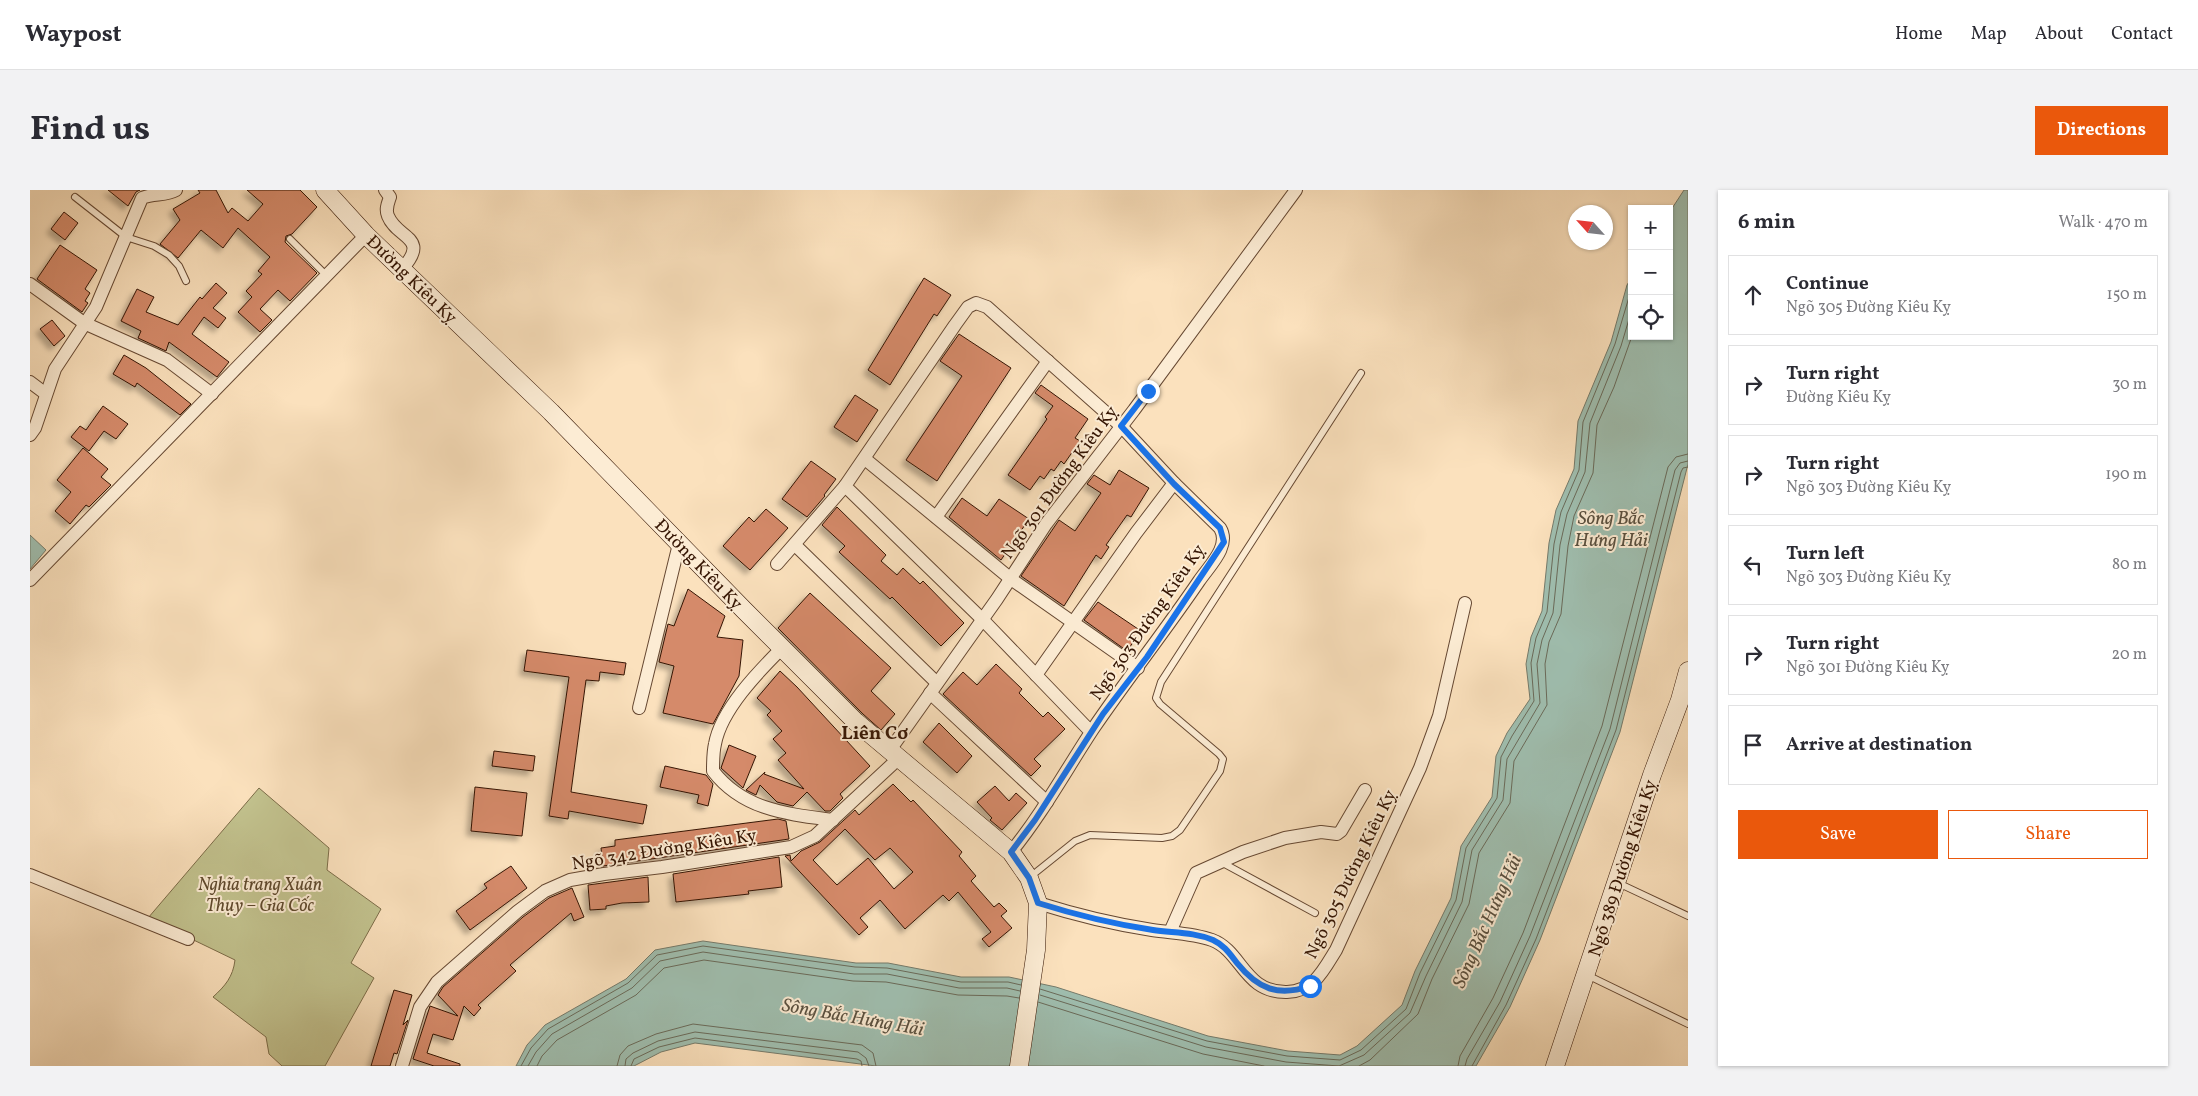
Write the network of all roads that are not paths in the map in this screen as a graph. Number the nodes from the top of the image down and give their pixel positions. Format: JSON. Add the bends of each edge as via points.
{"nodes":[{"id":1,"x":176,"y":190,"type":"edge"},
{"id":2,"x":325,"y":190,"type":"edge"},
{"id":3,"x":385,"y":190,"type":"edge"},
{"id":4,"x":1296,"y":190,"type":"edge"},
{"id":5,"x":75,"y":197,"type":"dead end"},
{"id":6,"x":366,"y":235,"type":"junction"},
{"id":7,"x":132,"y":239,"type":"junction"},
{"id":8,"x":290,"y":239,"type":"dead end"},
{"id":9,"x":402,"y":269,"type":"junction"},
{"id":10,"x":327,"y":276,"type":"junction"},
{"id":11,"x":186,"y":281,"type":"dead end"},
{"id":12,"x":30,"y":284,"type":"edge"},
{"id":13,"x":84,"y":323,"type":"junction"},
{"id":14,"x":1048,"y":361,"type":"junction"},
{"id":15,"x":1361,"y":373,"type":"dead end"},
{"id":16,"x":30,"y":382,"type":"edge"},
{"id":17,"x":46,"y":394,"type":"junction"},
{"id":18,"x":212,"y":394,"type":"junction"},
{"id":19,"x":1121,"y":426,"type":"junction"},
{"id":20,"x":30,"y":434,"type":"edge"},
{"id":21,"x":865,"y":458,"type":"junction"},
{"id":22,"x":1174,"y":484,"type":"junction"},
{"id":23,"x":845,"y":486,"type":"junction"},
{"id":24,"x":936,"y":517,"type":"junction"},
{"id":25,"x":679,"y":544,"type":"junction"},
{"id":26,"x":795,"y":545,"type":"junction"},
{"id":27,"x":778,"y":564,"type":"dead end"},
{"id":28,"x":1011,"y":579,"type":"junction"},
{"id":29,"x":30,"y":580,"type":"edge"},
{"id":30,"x":1465,"y":603,"type":"dead end"},
{"id":31,"x":982,"y":620,"type":"junction"},
{"id":32,"x":1073,"y":622,"type":"junction"},
{"id":33,"x":782,"y":648,"type":"junction"},
{"id":34,"x":1138,"y":668,"type":"junction"},
{"id":35,"x":1688,"y":670,"type":"edge"},
{"id":36,"x":1036,"y":675,"type":"junction"},
{"id":37,"x":934,"y":688,"type":"junction"},
{"id":38,"x":638,"y":708,"type":"dead end"},
{"id":39,"x":1092,"y":732,"type":"junction"},
{"id":40,"x":895,"y":754,"type":"junction"},
{"id":41,"x":1364,"y":790,"type":"dead end"},
{"id":42,"x":1047,"y":802,"type":"junction"},
{"id":43,"x":833,"y":820,"type":"junction"},
{"id":44,"x":1011,"y":852,"type":"junction"},
{"id":45,"x":1220,"y":861,"type":"junction"},
{"id":46,"x":30,"y":876,"type":"edge"},
{"id":47,"x":1029,"y":878,"type":"junction"},
{"id":48,"x":1617,"y":882,"type":"junction"},
{"id":49,"x":1038,"y":903,"type":"junction"},
{"id":50,"x":1315,"y":914,"type":"dead end"},
{"id":51,"x":1688,"y":916,"type":"edge"},
{"id":52,"x":1170,"y":932,"type":"junction"},
{"id":53,"x":188,"y":939,"type":"dead end"},
{"id":54,"x":1587,"y":975,"type":"junction"},
{"id":55,"x":1688,"y":1024,"type":"edge"},
{"id":56,"x":402,"y":1066,"type":"edge"},
{"id":57,"x":1019,"y":1066,"type":"edge"},
{"id":58,"x":1555,"y":1066,"type":"edge"}],
"edges":[{"from":1,"to":7,"type":"street","via":[[142,198],[131,225]]},
{"from":2,"to":6,"type":"main road","name":"Đường Kiêu Kỵ"},
{"from":3,"to":9,"type":"street","via":[[390,196],[387,215],[412,241],[408,262]]},
{"from":4,"to":19,"type":"street","name":"Ngõ 301 Đường Kiêu Kỵ"},
{"from":5,"to":7,"type":"lane"},
{"from":6,"to":9,"type":"main road","name":"Đường Kiêu Kỵ"},
{"from":6,"to":10,"type":"street"},
{"from":7,"to":11,"type":"lane","via":[[169,255]]},
{"from":7,"to":13,"type":"street"},
{"from":8,"to":10,"type":"lane"},
{"from":9,"to":25,"type":"main road","name":"Đường Kiêu Kỵ","via":[[550,412]]},
{"from":10,"to":18,"type":"street"},
{"from":12,"to":13,"type":"street"},
{"from":13,"to":17,"type":"street","via":[[54,368]]},
{"from":13,"to":18,"type":"street","via":[[167,360]]},
{"from":14,"to":19,"type":"street","name":"Ngõ 303 Đường Kiêu Kỵ"},
{"from":14,"to":21,"type":"street","name":"Ngõ 303 Đường Kiêu Kỵ","via":[[987,307],[976,303],[968,307]]},
{"from":14,"to":24,"type":"street"},
{"from":15,"to":47,"type":"lane","via":[[1161,682],[1156,698],[1219,754],[1223,759],[1220,771],[1180,830],[1172,836],[1090,835],[1075,842]]},
{"from":16,"to":17,"type":"street"},
{"from":17,"to":20,"type":"street"},
{"from":18,"to":29,"type":"street"},
{"from":19,"to":22,"type":"street","name":"Ngõ 303 Đường Kiêu Kỵ"},
{"from":19,"to":28,"type":"street","name":"Ngõ 301 Đường Kiêu Kỵ","via":[[1046,524]]},
{"from":21,"to":23,"type":"street","name":"Ngõ 303 Đường Kiêu Kỵ"},
{"from":21,"to":24,"type":"street"},
{"from":22,"to":32,"type":"street"},
{"from":22,"to":34,"type":"street","name":"Ngõ 303 Đường Kiêu Kỵ","via":[[1218,517],[1224,542]]},
{"from":23,"to":26,"type":"street","name":"Ngõ 303 Đường Kiêu Kỵ"},
{"from":23,"to":31,"type":"street"},
{"from":24,"to":28,"type":"street"},
{"from":25,"to":33,"type":"main road","name":"Đường Kiêu Kỵ"},
{"from":25,"to":38,"type":"street"},
{"from":26,"to":27,"type":"street","name":"Ngõ 303 Đường Kiêu Kỵ"},
{"from":26,"to":37,"type":"street"},
{"from":28,"to":31,"type":"street","name":"Ngõ 301 Đường Kiêu Kỵ"},
{"from":28,"to":32,"type":"street"},
{"from":30,"to":52,"type":"street","name":"Ngõ 305 Đường Kiêu Kỵ","via":[[1439,716],[1420,768],[1336,950],[1319,978],[1310,986],[1297,990],[1275,990],[1256,983],[1224,946],[1212,940]]},
{"from":31,"to":36,"type":"street"},
{"from":31,"to":37,"type":"street","name":"Ngõ 301 Đường Kiêu Kỵ"},
{"from":32,"to":34,"type":"street"},
{"from":32,"to":36,"type":"street"},
{"from":33,"to":40,"type":"main road","name":"Đường Kiêu Kỵ","via":[[856,722]]},
{"from":33,"to":43,"type":"street","via":[[755,675],[726,717],[715,743],[713,771],[723,784],[767,809]]},
{"from":34,"to":39,"type":"street","name":"Ngõ 303 Đường Kiêu Kỵ"},
{"from":35,"to":48,"type":"main road","name":"Ngõ 389 Đường Kiêu Kỵ","via":[[1680,709]]},
{"from":36,"to":39,"type":"street"},
{"from":37,"to":40,"type":"street","name":"Ngõ 301 Đường Kiêu Kỵ"},
{"from":37,"to":42,"type":"street"},
{"from":39,"to":42,"type":"street","name":"Ngõ 303 Đường Kiêu Kỵ"},
{"from":40,"to":43,"type":"street","name":"Ngõ 342 Đường Kiêu Kỵ"},
{"from":40,"to":44,"type":"main road","name":"Đường Kiêu Kỵ"},
{"from":41,"to":45,"type":"street","via":[[1337,834],[1321,832],[1286,838]]},
{"from":42,"to":44,"type":"street","name":"Ngõ 303 Đường Kiêu Kỵ"},
{"from":43,"to":56,"type":"street","name":"Ngõ 342 Đường Kiêu Kỵ","via":[[815,836],[791,847],[570,880],[545,891],[518,911],[428,992],[420,1007]]},
{"from":44,"to":47,"type":"main road","name":"Đường Kiêu Kỵ"},
{"from":45,"to":50,"type":"lane"},
{"from":45,"to":52,"type":"street","via":[[1196,873]]},
{"from":46,"to":53,"type":"street"},
{"from":47,"to":49,"type":"main road","name":"Đường Kiêu Kỵ"},
{"from":48,"to":51,"type":"lane"},
{"from":48,"to":54,"type":"main road","name":"Ngõ 389 Đường Kiêu Kỵ"},
{"from":49,"to":52,"type":"street","name":"Ngõ 305 Đường Kiêu Kỵ","via":[[1098,920]]},
{"from":49,"to":57,"type":"main road","name":"Đường Kiêu Kỵ","via":[[1036,950]]},
{"from":54,"to":55,"type":"lane"},
{"from":54,"to":58,"type":"main road","name":"Ngõ 389 Đường Kiêu Kỵ"}]}
